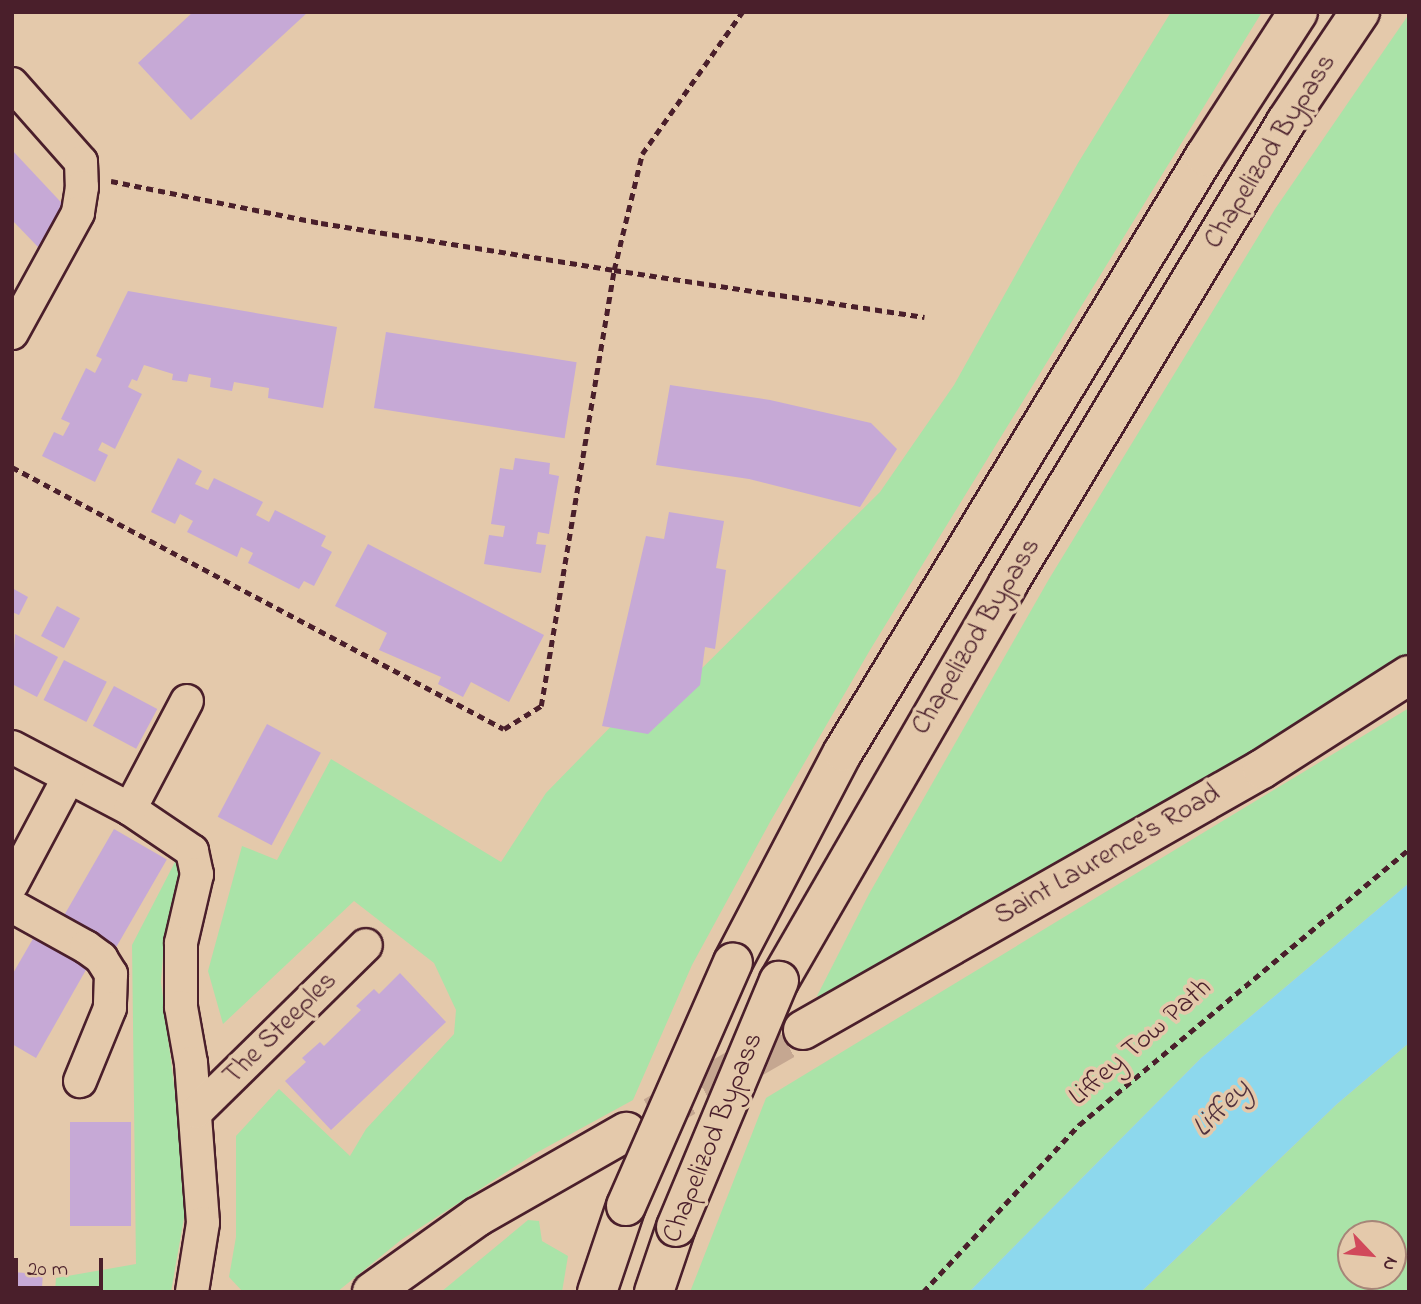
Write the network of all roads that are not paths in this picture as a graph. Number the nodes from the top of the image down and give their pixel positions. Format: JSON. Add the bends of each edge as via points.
{"nodes":[{"id":1,"x":1298,"y":12,"type":"edge"},
{"id":2,"x":1360,"y":12,"type":"edge"},
{"id":3,"x":12,"y":84,"type":"edge"},
{"id":4,"x":12,"y":333,"type":"edge"},
{"id":5,"x":1409,"y":676,"type":"edge"},
{"id":6,"x":187,"y":701,"type":"dead end"},
{"id":7,"x":12,"y":747,"type":"edge"},
{"id":8,"x":69,"y":777,"type":"junction"},
{"id":9,"x":130,"y":809,"type":"junction"},
{"id":10,"x":12,"y":884,"type":"edge"},
{"id":11,"x":12,"y":906,"type":"edge"},
{"id":12,"x":366,"y":945,"type":"dead end"},
{"id":13,"x":803,"y":1030,"type":"tunnel mouth"},
{"id":14,"x":80,"y":1081,"type":"dead end"},
{"id":15,"x":196,"y":1112,"type":"junction"},
{"id":16,"x":626,"y":1132,"type":"tunnel mouth"},
{"id":17,"x":192,"y":1292,"type":"edge"},
{"id":18,"x":372,"y":1292,"type":"edge"},
{"id":19,"x":597,"y":1292,"type":"edge"},
{"id":20,"x":654,"y":1292,"type":"edge"}],
"edges":[{"from":1,"to":19,"type":"main road","name":"Chapelizod Bypass","bridge":true,"via":[[1205,156],[843,752],[733,962],[626,1206]]},
{"from":2,"to":20,"type":"main road","name":"Chapelizod Bypass","bridge":true,"via":[[1286,122],[1008,584],[779,981],[676,1227]]},
{"from":3,"to":4,"type":"street","via":[[81,162],[82,187],[78,213]]},
{"from":5,"to":13,"type":"main road","name":"Saint Laurence's Road","via":[[1262,769]]},
{"from":6,"to":9,"type":"street"},
{"from":7,"to":8,"type":"street","name":"The Steeples"},
{"from":8,"to":9,"type":"street","name":"The Steeples"},
{"from":8,"to":10,"type":"street"},
{"from":9,"to":15,"type":"street","name":"The Steeples","via":[[192,850],[197,874],[181,943],[181,1007]]},
{"from":11,"to":14,"type":"street","via":[[86,947],[101,958],[111,974],[110,1008]]},
{"from":12,"to":15,"type":"street","name":"The Steeples"},
{"from":15,"to":17,"type":"street","name":"The Steeples","via":[[203,1223]]},
{"from":16,"to":18,"type":"main road","via":[[478,1217]]}]}
